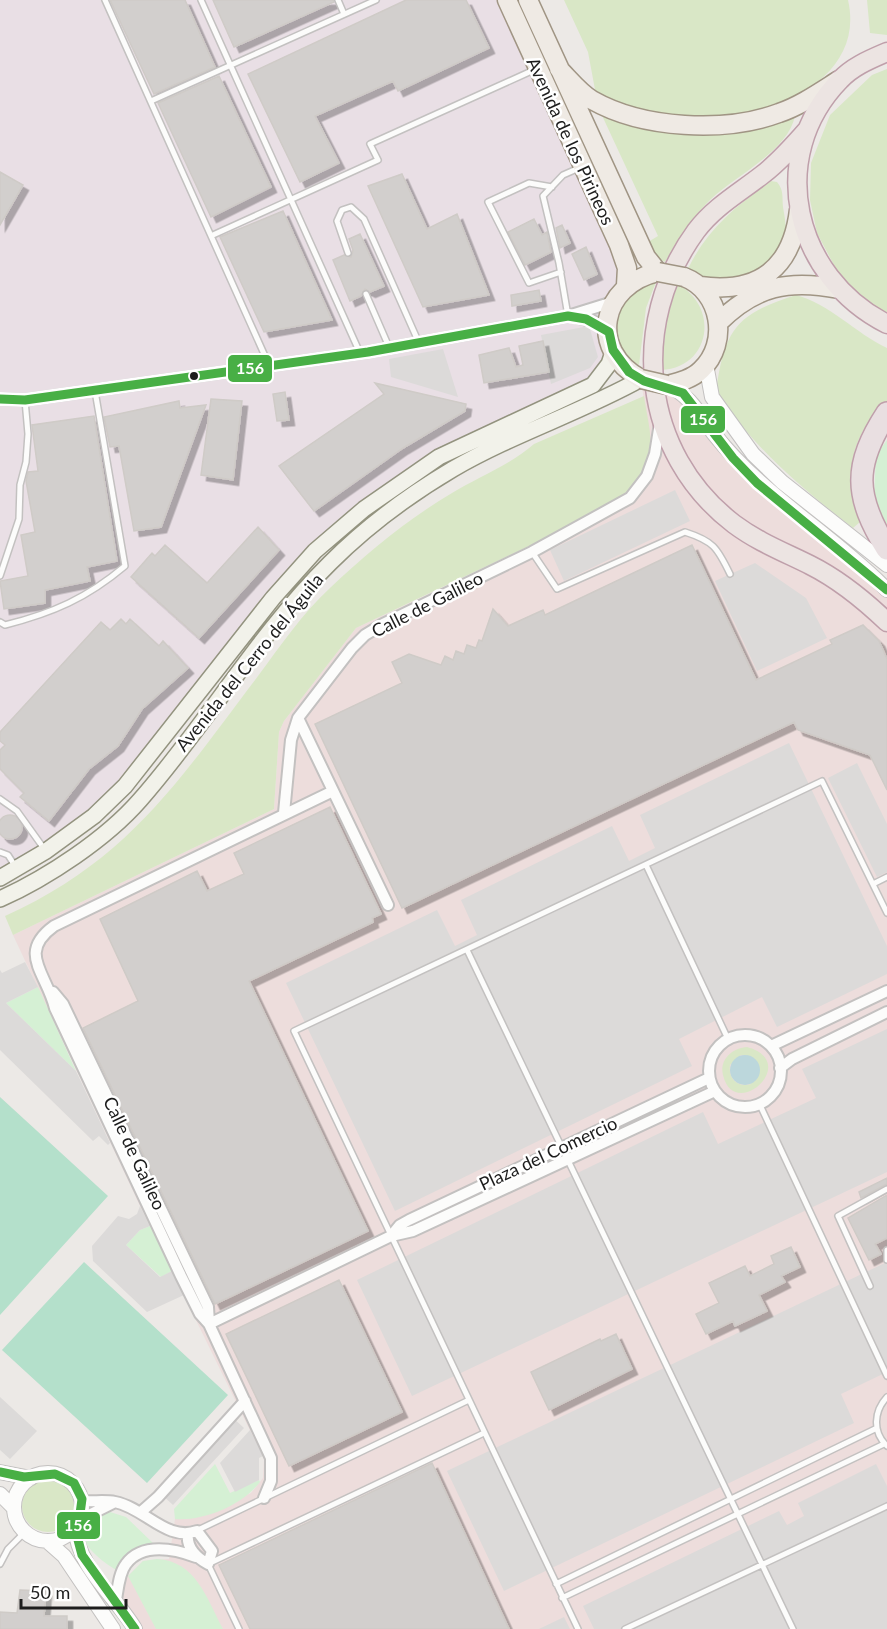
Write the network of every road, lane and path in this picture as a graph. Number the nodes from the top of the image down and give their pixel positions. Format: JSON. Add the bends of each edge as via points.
{"nodes":[{"id":1,"x":105,"y":0,"type":"edge"},
{"id":2,"x":201,"y":0,"type":"edge"},
{"id":3,"x":338,"y":0,"type":"edge"},
{"id":4,"x":376,"y":0,"type":"edge"},
{"id":5,"x":507,"y":0,"type":"edge"},
{"id":6,"x":528,"y":0,"type":"edge"},
{"id":7,"x":344,"y":14,"type":"junction"},
{"id":8,"x":887,"y":52,"type":"edge"},
{"id":9,"x":230,"y":64,"type":"junction"},
{"id":10,"x":538,"y":68,"type":"junction"},
{"id":11,"x":559,"y":69,"type":"junction"},
{"id":12,"x":839,"y":80,"type":"junction"},
{"id":13,"x":151,"y":101,"type":"junction"},
{"id":14,"x":807,"y":130,"type":"junction"},
{"id":15,"x":582,"y":166,"type":"junction"},
{"id":16,"x":552,"y":187,"type":"junction"},
{"id":17,"x":292,"y":200,"type":"junction"},
{"id":18,"x":799,"y":210,"type":"junction"},
{"id":19,"x":213,"y":235,"type":"junction"},
{"id":20,"x":348,"y":253,"type":"dead end"},
{"id":21,"x":561,"y":272,"type":"junction"},
{"id":22,"x":658,"y":272,"type":"junction"},
{"id":23,"x":626,"y":285,"type":"junction"},
{"id":24,"x":700,"y":286,"type":"junction"},
{"id":25,"x":838,"y":289,"type":"junction"},
{"id":26,"x":366,"y":294,"type":"dead end"},
{"id":27,"x":613,"y":302,"type":"junction"},
{"id":28,"x":568,"y":316,"type":"junction"},
{"id":29,"x":718,"y":323,"type":"junction"},
{"id":30,"x":887,"y":324,"type":"edge"},
{"id":31,"x":609,"y":332,"type":"junction"},
{"id":32,"x":419,"y":342,"type":"junction"},
{"id":33,"x":390,"y":348,"type":"junction"},
{"id":34,"x":613,"y":352,"type":"junction"},
{"id":35,"x":360,"y":353,"type":"junction"},
{"id":36,"x":706,"y":364,"type":"junction"},
{"id":37,"x":270,"y":366,"type":"junction"},
{"id":38,"x":641,"y":380,"type":"junction"},
{"id":39,"x":668,"y":385,"type":"junction"},
{"id":40,"x":95,"y":389,"type":"junction"},
{"id":41,"x":0,"y":399,"type":"edge"},
{"id":42,"x":24,"y":400,"type":"junction"},
{"id":43,"x":887,"y":413,"type":"edge"},
{"id":44,"x":660,"y":421,"type":"junction"},
{"id":45,"x":887,"y":549,"type":"edge"},
{"id":46,"x":532,"y":552,"type":"junction"},
{"id":47,"x":887,"y":565,"type":"edge"},
{"id":48,"x":730,"y":574,"type":"dead end"},
{"id":49,"x":0,"y":576,"type":"edge"},
{"id":50,"x":887,"y":590,"type":"edge"},
{"id":51,"x":0,"y":622,"type":"edge"},
{"id":52,"x":887,"y":622,"type":"edge"},
{"id":53,"x":298,"y":718,"type":"junction"},
{"id":54,"x":331,"y":792,"type":"junction"},
{"id":55,"x":0,"y":799,"type":"edge"},
{"id":56,"x":284,"y":813,"type":"junction"},
{"id":57,"x":46,"y":851,"type":"junction"},
{"id":58,"x":0,"y":852,"type":"edge"},
{"id":59,"x":646,"y":865,"type":"junction"},
{"id":60,"x":17,"y":868,"type":"junction"},
{"id":61,"x":0,"y":878,"type":"edge"},
{"id":62,"x":887,"y":878,"type":"edge"},
{"id":63,"x":873,"y":884,"type":"junction"},
{"id":64,"x":0,"y":899,"type":"edge"},
{"id":65,"x":388,"y":904,"type":"dead end"},
{"id":66,"x":887,"y":913,"type":"edge"},
{"id":67,"x":467,"y":950,"type":"junction"},
{"id":68,"x":887,"y":991,"type":"edge"},
{"id":69,"x":887,"y":1012,"type":"edge"},
{"id":70,"x":729,"y":1039,"type":"junction"},
{"id":71,"x":771,"y":1046,"type":"junction"},
{"id":72,"x":780,"y":1068,"type":"junction"},
{"id":73,"x":709,"y":1078,"type":"junction"},
{"id":74,"x":715,"y":1091,"type":"junction"},
{"id":75,"x":759,"y":1103,"type":"junction"},
{"id":76,"x":562,"y":1146,"type":"junction"},
{"id":77,"x":569,"y":1160,"type":"junction"},
{"id":78,"x":887,"y":1189,"type":"edge"},
{"id":79,"x":391,"y":1236,"type":"junction"},
{"id":80,"x":887,"y":1250,"type":"edge"},
{"id":81,"x":887,"y":1260,"type":"edge"},
{"id":82,"x":870,"y":1286,"type":"dead end"},
{"id":83,"x":209,"y":1324,"type":"junction"},
{"id":84,"x":887,"y":1376,"type":"edge"},
{"id":85,"x":887,"y":1397,"type":"edge"},
{"id":86,"x":470,"y":1400,"type":"junction"},
{"id":87,"x":245,"y":1401,"type":"junction"},
{"id":88,"x":877,"y":1428,"type":"junction"},
{"id":89,"x":484,"y":1433,"type":"junction"},
{"id":90,"x":885,"y":1445,"type":"edge"},
{"id":91,"x":0,"y":1472,"type":"edge"},
{"id":92,"x":31,"y":1478,"type":"junction"},
{"id":93,"x":0,"y":1494,"type":"edge"},
{"id":94,"x":264,"y":1498,"type":"junction"},
{"id":95,"x":731,"y":1499,"type":"junction"},
{"id":96,"x":82,"y":1502,"type":"junction"},
{"id":97,"x":116,"y":1502,"type":"junction"},
{"id":98,"x":887,"y":1506,"type":"edge"},
{"id":99,"x":14,"y":1508,"type":"junction"},
{"id":100,"x":141,"y":1512,"type":"junction"},
{"id":101,"x":738,"y":1514,"type":"junction"},
{"id":102,"x":78,"y":1523,"type":"junction"},
{"id":103,"x":25,"y":1532,"type":"junction"},
{"id":104,"x":193,"y":1532,"type":"junction"},
{"id":105,"x":47,"y":1541,"type":"junction"},
{"id":106,"x":196,"y":1557,"type":"junction"},
{"id":107,"x":0,"y":1564,"type":"edge"},
{"id":108,"x":208,"y":1564,"type":"junction"},
{"id":109,"x":762,"y":1565,"type":"junction"},
{"id":110,"x":556,"y":1584,"type":"junction"},
{"id":111,"x":562,"y":1598,"type":"junction"},
{"id":112,"x":116,"y":1600,"type":"junction"},
{"id":113,"x":113,"y":1629,"type":"edge"},
{"id":114,"x":135,"y":1629,"type":"edge"},
{"id":115,"x":238,"y":1629,"type":"edge"},
{"id":116,"x":578,"y":1629,"type":"edge"},
{"id":117,"x":625,"y":1629,"type":"edge"},
{"id":118,"x":793,"y":1629,"type":"edge"}],
"edges":[{"from":1,"to":13,"type":"lane"},
{"from":2,"to":9,"type":"lane"},
{"from":3,"to":7,"type":"lane"},
{"from":4,"to":7,"type":"lane"},
{"from":5,"to":10,"type":"main road","name":"Avenida de los Pirineos"},
{"from":6,"to":11,"type":"main road","name":"Avenida de los Pirineos"},
{"from":7,"to":9,"type":"lane"},
{"from":8,"to":12,"type":"highway"},
{"from":9,"to":13,"type":"lane"},
{"from":9,"to":17,"type":"lane"},
{"from":10,"to":15,"type":"main road","name":"Avenida de los Pirineos"},
{"from":10,"to":17,"type":"lane","via":[[370,144],[378,160]]},
{"from":11,"to":12,"type":"main road","via":[[591,99],[606,106],[652,120],[689,125],[743,123],[764,118],[796,106]]},
{"from":11,"to":22,"type":"main road","name":"Avenida de los Pirineos","via":[[646,257]]},
{"from":12,"to":14,"type":"highway"},
{"from":13,"to":19,"type":"lane"},
{"from":14,"to":18,"type":"highway","via":[[798,158]]},
{"from":14,"to":44,"type":"highway","via":[[780,159],[708,218],[677,264],[659,307],[654,346]]},
{"from":15,"to":16,"type":"lane"},
{"from":15,"to":23,"type":"main road","name":"Avenida de los Pirineos","via":[[622,252],[627,268]]},
{"from":16,"to":21,"type":"lane","via":[[543,196]]},
{"from":16,"to":21,"type":"lane","via":[[529,183],[488,202],[529,283]]},
{"from":17,"to":19,"type":"lane"},
{"from":17,"to":35,"type":"lane"},
{"from":18,"to":24,"type":"main road","via":[[792,244],[780,266],[743,285],[726,289]]},
{"from":18,"to":25,"type":"highway","via":[[823,269]]},
{"from":19,"to":37,"type":"lane"},
{"from":20,"to":32,"type":"lane","via":[[337,221],[342,210],[351,207],[364,219]]},
{"from":21,"to":28,"type":"lane"},
{"from":22,"to":23,"type":"main road"},
{"from":22,"to":24,"type":"main road","bridge":true,"via":[[684,277]]},
{"from":23,"to":27,"type":"main road"},
{"from":24,"to":29,"type":"main road"},
{"from":25,"to":29,"type":"main road","via":[[807,284],[772,288],[741,303]]},
{"from":25,"to":30,"type":"highway"},
{"from":26,"to":33,"type":"lane"},
{"from":27,"to":28,"type":"street"},
{"from":27,"to":31,"type":"main road"},
{"from":28,"to":31,"type":"street","via":[[586,319]]},
{"from":28,"to":32,"type":"street"},
{"from":29,"to":36,"type":"main road","via":[[718,341]]},
{"from":31,"to":34,"type":"main road"},
{"from":32,"to":33,"type":"street"},
{"from":33,"to":35,"type":"street"},
{"from":34,"to":38,"type":"main road","via":[[625,369]]},
{"from":34,"to":57,"type":"main road","name":"Avenida del Cerro del Águila","via":[[593,385],[439,458],[364,509],[315,551],[244,634],[125,786],[94,816]]},
{"from":35,"to":37,"type":"street"},
{"from":36,"to":39,"type":"main road","via":[[691,377]]},
{"from":36,"to":47,"type":"street","via":[[712,397],[753,454],[782,482]]},
{"from":37,"to":40,"type":"street"},
{"from":38,"to":39,"type":"main road","bridge":true},
{"from":38,"to":64,"type":"main road","name":"Avenida del Cerro del Águila","via":[[453,469],[377,522],[330,562],[288,608],[140,801],[55,868]]},
{"from":39,"to":50,"type":"street","via":[[686,396],[740,466],[772,496],[861,564]]},
{"from":40,"to":42,"type":"street"},
{"from":40,"to":51,"type":"lane","via":[[125,566],[58,610],[5,625]]},
{"from":41,"to":42,"type":"street"},
{"from":42,"to":49,"type":"lane","via":[[28,434],[19,519]]},
{"from":43,"to":45,"type":"highway","via":[[869,440],[861,470],[872,525]]},
{"from":44,"to":46,"type":"street","name":"Calle de Galileo","via":[[647,477],[630,498]]},
{"from":44,"to":52,"type":"highway","via":[[687,473],[706,499],[731,522],[819,570]]},
{"from":46,"to":48,"type":"lane","via":[[557,589],[685,532],[707,539],[719,551]]},
{"from":46,"to":53,"type":"street","name":"Calle de Galileo","via":[[365,635]]},
{"from":53,"to":54,"type":"street"},
{"from":53,"to":56,"type":"street","name":"Calle de Galileo","via":[[291,740]]},
{"from":54,"to":56,"type":"street"},
{"from":54,"to":65,"type":"street"},
{"from":55,"to":57,"type":"lane","via":[[17,811]]},
{"from":56,"to":83,"type":"street","name":"Calle de Galileo","via":[[45,933],[34,956],[103,1085],[208,1307]]},
{"from":57,"to":60,"type":"main road","name":"Avenida del Cerro del Águila"},
{"from":58,"to":60,"type":"lane","via":[[8,855]]},
{"from":59,"to":63,"type":"lane","via":[[822,781]]},
{"from":59,"to":67,"type":"lane"},
{"from":59,"to":70,"type":"lane"},
{"from":60,"to":61,"type":"main road","name":"Avenida del Cerro del Águila"},
{"from":62,"to":63,"type":"lane"},
{"from":63,"to":66,"type":"lane"},
{"from":67,"to":76,"type":"lane"},
{"from":67,"to":79,"type":"lane","via":[[294,1031]]},
{"from":68,"to":71,"type":"street"},
{"from":69,"to":72,"type":"street"},
{"from":70,"to":71,"type":"street","via":[[751,1035]]},
{"from":70,"to":73,"type":"street","via":[[712,1055]]},
{"from":71,"to":72,"type":"street"},
{"from":72,"to":75,"type":"street","via":[[776,1089]]},
{"from":73,"to":74,"type":"street"},
{"from":73,"to":76,"type":"street","name":"Plaza del Comercio"},
{"from":74,"to":75,"type":"street","via":[[735,1105]]},
{"from":74,"to":77,"type":"street","name":"Plaza del Comercio"},
{"from":75,"to":84,"type":"lane"},
{"from":76,"to":77,"type":"lane"},
{"from":76,"to":79,"type":"street","name":"Plaza del Comercio","via":[[408,1220]]},
{"from":77,"to":79,"type":"street","name":"Plaza del Comercio","via":[[413,1232]]},
{"from":77,"to":95,"type":"lane"},
{"from":78,"to":82,"type":"lane","via":[[838,1216]]},
{"from":79,"to":83,"type":"street","name":"Plaza del Comercio"},
{"from":79,"to":86,"type":"lane"},
{"from":80,"to":81,"type":"lane"},
{"from":83,"to":87,"type":"street","name":"Calle de Galileo"},
{"from":85,"to":88,"type":"lane","via":[[879,1407]]},
{"from":86,"to":89,"type":"lane"},
{"from":86,"to":94,"type":"lane"},
{"from":87,"to":94,"type":"street","name":"Calle de Galileo","via":[[271,1458],[271,1481]]},
{"from":87,"to":100,"type":"street"},
{"from":88,"to":90,"type":"lane"},
{"from":88,"to":95,"type":"lane"},
{"from":89,"to":108,"type":"lane"},
{"from":89,"to":110,"type":"lane"},
{"from":90,"to":101,"type":"lane"},
{"from":91,"to":92,"type":"street"},
{"from":92,"to":96,"type":"street","via":[[52,1473],[63,1476],[79,1491]]},
{"from":92,"to":99,"type":"street","via":[[18,1490]]},
{"from":93,"to":99,"type":"street"},
{"from":94,"to":104,"type":"lane"},
{"from":95,"to":101,"type":"lane"},
{"from":95,"to":110,"type":"lane"},
{"from":96,"to":97,"type":"street"},
{"from":96,"to":102,"type":"street"},
{"from":97,"to":100,"type":"street"},
{"from":97,"to":102,"type":"street"},
{"from":98,"to":109,"type":"lane"},
{"from":99,"to":103,"type":"street"},
{"from":100,"to":104,"type":"street","via":[[170,1531]]},
{"from":101,"to":109,"type":"lane"},
{"from":101,"to":111,"type":"lane"},
{"from":102,"to":105,"type":"street","via":[[58,1540]]},
{"from":102,"to":112,"type":"street","via":[[76,1537],[82,1555]]},
{"from":103,"to":105,"type":"street"},
{"from":103,"to":107,"type":"lane"},
{"from":104,"to":106,"type":"street","via":[[187,1542]]},
{"from":104,"to":108,"type":"street","via":[[212,1551]]},
{"from":105,"to":113,"type":"street","via":[[64,1556]]},
{"from":106,"to":108,"type":"street"},
{"from":106,"to":112,"type":"street","via":[[158,1548],[138,1555],[126,1563]]},
{"from":108,"to":115,"type":"lane"},
{"from":109,"to":117,"type":"lane"},
{"from":109,"to":118,"type":"lane"},
{"from":110,"to":111,"type":"lane"},
{"from":111,"to":116,"type":"lane"},
{"from":112,"to":114,"type":"street"}]}
